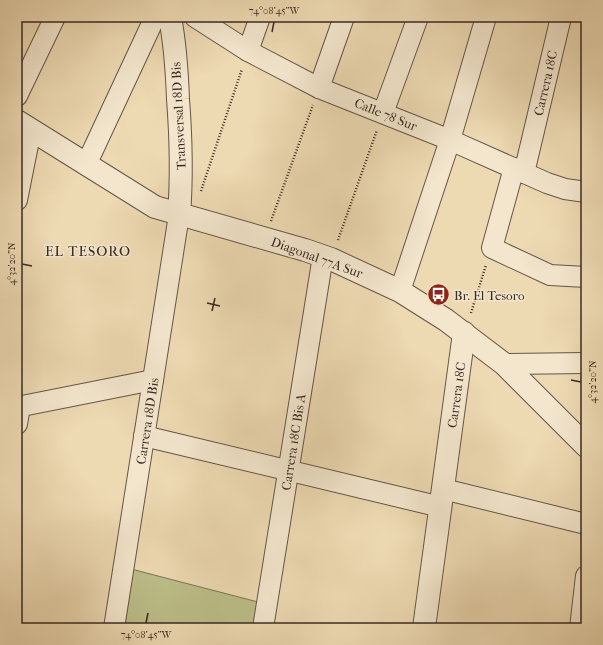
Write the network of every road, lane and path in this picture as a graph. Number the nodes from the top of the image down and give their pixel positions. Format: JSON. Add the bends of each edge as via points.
{"nodes":[{"id":1,"x":56,"y":17,"type":"edge"},
{"id":2,"x":155,"y":17,"type":"edge"},
{"id":3,"x":170,"y":17,"type":"edge"},
{"id":4,"x":195,"y":17,"type":"edge"},
{"id":5,"x":260,"y":17,"type":"edge"},
{"id":6,"x":344,"y":17,"type":"edge"},
{"id":7,"x":418,"y":17,"type":"edge"},
{"id":8,"x":486,"y":17,"type":"edge"},
{"id":9,"x":561,"y":17,"type":"edge"},
{"id":10,"x":248,"y":51,"type":"junction"},
{"id":11,"x":319,"y":88,"type":"junction"},
{"id":12,"x":17,"y":96,"type":"edge"},
{"id":13,"x":383,"y":113,"type":"junction"},
{"id":14,"x":24,"y":125,"type":"edge"},
{"id":15,"x":450,"y":140,"type":"junction"},
{"id":16,"x":86,"y":165,"type":"junction"},
{"id":17,"x":519,"y":170,"type":"junction"},
{"id":18,"x":586,"y":192,"type":"edge"},
{"id":19,"x":17,"y":200,"type":"edge"},
{"id":20,"x":186,"y":216,"type":"junction"},
{"id":21,"x":265,"y":237,"type":"junction"},
{"id":22,"x":492,"y":248,"type":"junction"},
{"id":23,"x":327,"y":258,"type":"junction"},
{"id":24,"x":586,"y":277,"type":"edge"},
{"id":25,"x":400,"y":291,"type":"junction"},
{"id":26,"x":464,"y":333,"type":"junction"},
{"id":27,"x":586,"y":363,"type":"edge"},
{"id":28,"x":504,"y":364,"type":"junction"},
{"id":29,"x":153,"y":380,"type":"junction"},
{"id":30,"x":18,"y":413,"type":"edge"},
{"id":31,"x":144,"y":436,"type":"junction"},
{"id":32,"x":586,"y":446,"type":"edge"},
{"id":33,"x":289,"y":470,"type":"junction"},
{"id":34,"x":442,"y":498,"type":"junction"},
{"id":35,"x":586,"y":524,"type":"edge"},
{"id":36,"x":586,"y":576,"type":"edge"},
{"id":37,"x":114,"y":628,"type":"edge"},
{"id":38,"x":263,"y":628,"type":"edge"},
{"id":39,"x":424,"y":628,"type":"edge"},
{"id":40,"x":580,"y":628,"type":"edge"}],
"edges":[{"from":1,"to":12,"type":"street"},
{"from":2,"to":16,"type":"street"},
{"from":3,"to":20,"type":"street","name":"Transversal 18D Bis","via":[[177,74],[181,189]]},
{"from":4,"to":10,"type":"street","name":"Calle 78 Sur"},
{"from":5,"to":10,"type":"street"},
{"from":6,"to":11,"type":"street"},
{"from":7,"to":13,"type":"street"},
{"from":8,"to":15,"type":"street"},
{"from":9,"to":17,"type":"street","name":"Carrera 18C"},
{"from":10,"to":11,"type":"street","name":"Calle 78 Sur"},
{"from":10,"to":20,"type":"path"},
{"from":11,"to":13,"type":"street","name":"Calle 78 Sur"},
{"from":11,"to":21,"type":"path"},
{"from":13,"to":15,"type":"street","name":"Calle 78 Sur"},
{"from":13,"to":23,"type":"path"},
{"from":14,"to":16,"type":"street","name":"Diagonal 77A Sur"},
{"from":14,"to":19,"type":"street"},
{"from":15,"to":17,"type":"street","name":"Calle 78 Sur"},
{"from":15,"to":25,"type":"street"},
{"from":16,"to":20,"type":"street","name":"Diagonal 77A Sur","via":[[143,201],[165,211]]},
{"from":17,"to":18,"type":"street","name":"Calle 78 Sur","via":[[565,189]]},
{"from":17,"to":22,"type":"street","name":"Carrera 18C"},
{"from":20,"to":21,"type":"street","name":"Diagonal 77A Sur"},
{"from":20,"to":29,"type":"street","name":"Carrera 18D Bis"},
{"from":21,"to":23,"type":"street","name":"Diagonal 77A Sur"},
{"from":22,"to":24,"type":"street","via":[[550,275]]},
{"from":22,"to":26,"type":"path"},
{"from":23,"to":25,"type":"street","name":"Diagonal 77A Sur"},
{"from":23,"to":33,"type":"street","name":"Carrera 18C Bis A"},
{"from":25,"to":26,"type":"street","name":"Diagonal 77A Sur"},
{"from":26,"to":28,"type":"street","name":"Diagonal 77A Sur"},
{"from":26,"to":34,"type":"street","name":"Carrera 18C"},
{"from":27,"to":28,"type":"street"},
{"from":28,"to":32,"type":"street","name":"Diagonal 77A Sur"},
{"from":29,"to":30,"type":"street"},
{"from":29,"to":31,"type":"street","name":"Carrera 18D Bis"},
{"from":31,"to":33,"type":"street"},
{"from":31,"to":37,"type":"street","name":"Carrera 18D Bis"},
{"from":33,"to":34,"type":"street"},
{"from":33,"to":38,"type":"street","name":"Carrera 18C Bis A"},
{"from":34,"to":35,"type":"street"},
{"from":34,"to":39,"type":"street","name":"Carrera 18C"},
{"from":36,"to":40,"type":"street"}]}
